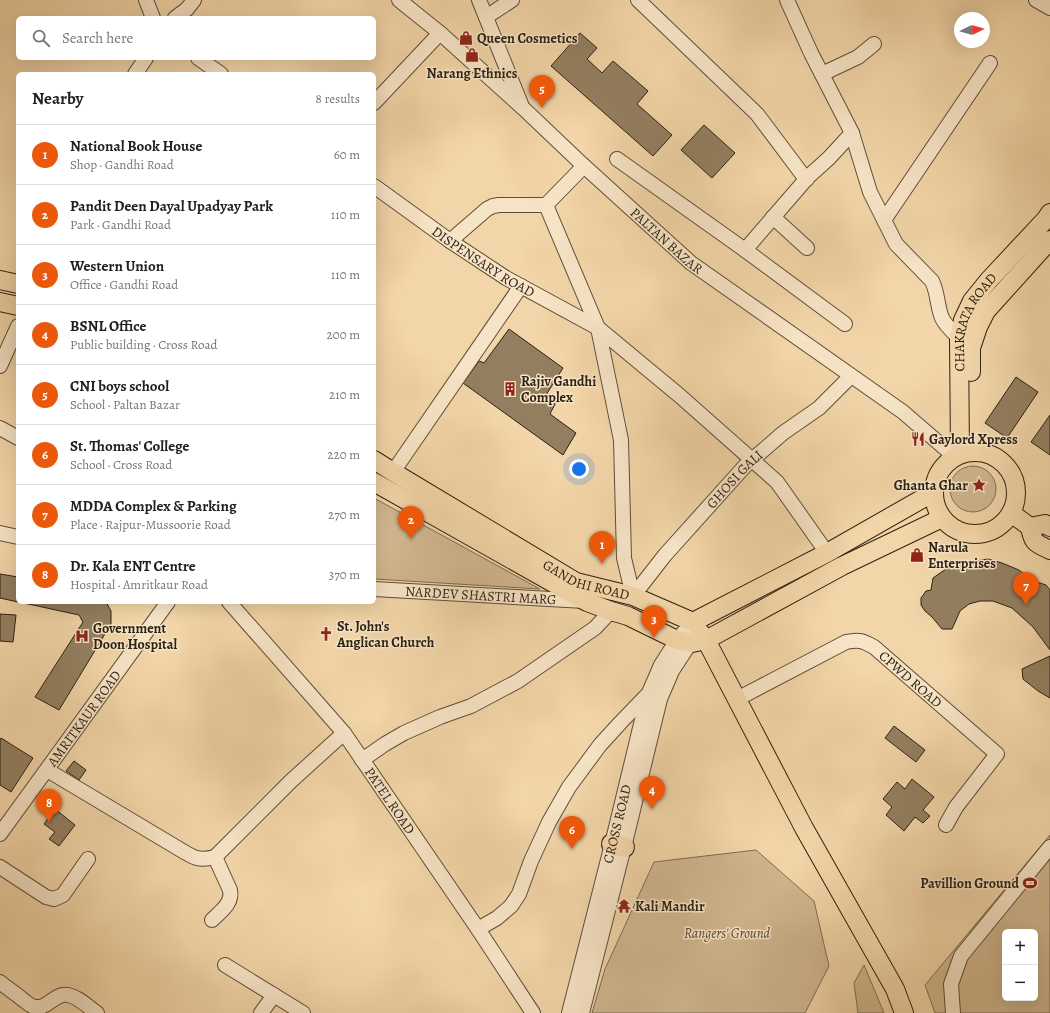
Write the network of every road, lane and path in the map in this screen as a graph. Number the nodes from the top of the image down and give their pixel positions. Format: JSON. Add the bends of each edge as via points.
{"nodes":[{"id":1,"x":146,"y":0,"type":"edge"},
{"id":2,"x":194,"y":0,"type":"edge"},
{"id":3,"x":399,"y":0,"type":"edge"},
{"id":4,"x":479,"y":0,"type":"edge"},
{"id":5,"x":512,"y":0,"type":"edge"},
{"id":6,"x":638,"y":0,"type":"edge"},
{"id":7,"x":787,"y":0,"type":"edge"},
{"id":8,"x":1036,"y":0,"type":"edge"},
{"id":9,"x":1050,"y":8,"type":"edge"},
{"id":10,"x":152,"y":16,"type":"edge"},
{"id":11,"x":178,"y":16,"type":"edge"},
{"id":12,"x":486,"y":17,"type":"junction"},
{"id":13,"x":440,"y":33,"type":"junction"},
{"id":14,"x":874,"y":44,"type":"dead end"},
{"id":15,"x":145,"y":60,"type":"edge"},
{"id":16,"x":201,"y":60,"type":"edge"},
{"id":17,"x":990,"y":63,"type":"dead end"},
{"id":18,"x":136,"y":72,"type":"edge"},
{"id":19,"x":218,"y":72,"type":"edge"},
{"id":20,"x":822,"y":74,"type":"junction"},
{"id":21,"x":376,"y":101,"type":"edge"},
{"id":22,"x":523,"y":108,"type":"junction"},
{"id":23,"x":852,"y":133,"type":"junction"},
{"id":24,"x":617,"y":159,"type":"dead end"},
{"id":25,"x":584,"y":166,"type":"junction"},
{"id":26,"x":808,"y":177,"type":"junction"},
{"id":27,"x":376,"y":187,"type":"edge"},
{"id":28,"x":546,"y":205,"type":"junction"},
{"id":29,"x":1050,"y":213,"type":"edge"},
{"id":30,"x":773,"y":217,"type":"junction"},
{"id":31,"x":884,"y":220,"type":"junction"},
{"id":32,"x":450,"y":240,"type":"junction"},
{"id":33,"x":1050,"y":240,"type":"edge"},
{"id":34,"x":807,"y":248,"type":"dead end"},
{"id":35,"x":744,"y":250,"type":"junction"},
{"id":36,"x":0,"y":280,"type":"edge"},
{"id":37,"x":16,"y":284,"type":"edge"},
{"id":38,"x":521,"y":286,"type":"junction"},
{"id":39,"x":0,"y":302,"type":"edge"},
{"id":40,"x":16,"y":306,"type":"edge"},
{"id":41,"x":845,"y":324,"type":"dead end"},
{"id":42,"x":598,"y":328,"type":"junction"},
{"id":43,"x":16,"y":330,"type":"edge"},
{"id":44,"x":959,"y":338,"type":"junction"},
{"id":45,"x":0,"y":366,"type":"edge"},
{"id":46,"x":851,"y":376,"type":"junction"},
{"id":47,"x":0,"y":428,"type":"edge"},
{"id":48,"x":16,"y":437,"type":"edge"},
{"id":49,"x":962,"y":454,"type":"junction"},
{"id":50,"x":753,"y":460,"type":"junction"},
{"id":51,"x":376,"y":461,"type":"edge"},
{"id":52,"x":392,"y":472,"type":"junction"},
{"id":53,"x":376,"y":483,"type":"edge"},
{"id":54,"x":934,"y":492,"type":"junction"},
{"id":55,"x":1011,"y":513,"type":"junction"},
{"id":56,"x":942,"y":518,"type":"junction"},
{"id":57,"x":1030,"y":527,"type":"junction"},
{"id":58,"x":1050,"y":527,"type":"edge"},
{"id":59,"x":0,"y":533,"type":"edge"},
{"id":60,"x":16,"y":537,"type":"edge"},
{"id":61,"x":1050,"y":550,"type":"edge"},
{"id":62,"x":827,"y":553,"type":"junction"},
{"id":63,"x":376,"y":589,"type":"edge"},
{"id":64,"x":633,"y":596,"type":"junction"},
{"id":65,"x":587,"y":602,"type":"junction"},
{"id":66,"x":167,"y":604,"type":"edge"},
{"id":67,"x":231,"y":604,"type":"edge"},
{"id":68,"x":612,"y":611,"type":"junction"},
{"id":69,"x":693,"y":622,"type":"junction"},
{"id":70,"x":692,"y":641,"type":"junction"},
{"id":71,"x":648,"y":695,"type":"junction"},
{"id":72,"x":737,"y":699,"type":"junction"},
{"id":73,"x":344,"y":733,"type":"junction"},
{"id":74,"x":362,"y":760,"type":"junction"},
{"id":75,"x":47,"y":770,"type":"junction"},
{"id":76,"x":946,"y":825,"type":"dead end"},
{"id":77,"x":0,"y":834,"type":"edge"},
{"id":78,"x":618,"y":845,"type":"junction"},
{"id":79,"x":1050,"y":847,"type":"edge"},
{"id":80,"x":215,"y":857,"type":"junction"},
{"id":81,"x":88,"y":859,"type":"dead end"},
{"id":82,"x":0,"y":867,"type":"edge"},
{"id":83,"x":212,"y":920,"type":"dead end"},
{"id":84,"x":478,"y":929,"type":"junction"},
{"id":85,"x":225,"y":965,"type":"dead end"},
{"id":86,"x":0,"y":982,"type":"edge"},
{"id":87,"x":274,"y":995,"type":"junction"},
{"id":88,"x":97,"y":1013,"type":"edge"},
{"id":89,"x":261,"y":1013,"type":"edge"},
{"id":90,"x":303,"y":1013,"type":"edge"},
{"id":91,"x":533,"y":1013,"type":"edge"},
{"id":92,"x":569,"y":1013,"type":"edge"},
{"id":93,"x":582,"y":1013,"type":"edge"},
{"id":94,"x":904,"y":1013,"type":"edge"},
{"id":95,"x":953,"y":1013,"type":"edge"}],
"edges":[{"from":1,"to":10,"type":"street"},
{"from":2,"to":11,"type":"street"},
{"from":3,"to":13,"type":"street","name":"PALTAN BAZAR"},
{"from":4,"to":12,"type":"street"},
{"from":5,"to":12,"type":"street"},
{"from":6,"to":26,"type":"street","via":[[757,114],[805,178]]},
{"from":7,"to":20,"type":"street"},
{"from":8,"to":9,"type":"street"},
{"from":12,"to":22,"type":"street"},
{"from":13,"to":21,"type":"street"},
{"from":13,"to":22,"type":"street","name":"PALTAN BAZAR"},
{"from":14,"to":20,"type":"street","via":[[858,57]]},
{"from":15,"to":18,"type":"street"},
{"from":16,"to":19,"type":"street"},
{"from":17,"to":31,"type":"street"},
{"from":20,"to":23,"type":"street"},
{"from":22,"to":25,"type":"street","name":"PALTAN BAZAR"},
{"from":23,"to":26,"type":"street"},
{"from":23,"to":31,"type":"street","via":[[870,192]]},
{"from":24,"to":35,"type":"street"},
{"from":25,"to":28,"type":"street"},
{"from":25,"to":46,"type":"street","name":"PALTAN BAZAR","via":[[691,263]]},
{"from":26,"to":30,"type":"street"},
{"from":27,"to":32,"type":"street","name":"DISPENSARY ROAD"},
{"from":28,"to":32,"type":"street","via":[[499,205],[487,208]]},
{"from":28,"to":42,"type":"street"},
{"from":29,"to":44,"type":"main road","name":"CHAKRATA ROAD","via":[[972,301],[963,320]]},
{"from":30,"to":34,"type":"street"},
{"from":30,"to":35,"type":"street"},
{"from":31,"to":44,"type":"street","via":[[898,248],[932,281],[942,318]]},
{"from":32,"to":38,"type":"street","name":"DISPENSARY ROAD"},
{"from":33,"to":49,"type":"main road","name":"CHAKRATA ROAD","via":[[986,311],[978,326],[972,348]]},
{"from":35,"to":41,"type":"street"},
{"from":36,"to":37,"type":"main road"},
{"from":38,"to":42,"type":"street","name":"DISPENSARY ROAD"},
{"from":38,"to":52,"type":"street"},
{"from":39,"to":40,"type":"main road"},
{"from":42,"to":50,"type":"street","name":"DISPENSARY ROAD"},
{"from":42,"to":64,"type":"street","via":[[621,440],[624,558]]},
{"from":43,"to":45,"type":"street"},
{"from":44,"to":49,"type":"main road","name":"CHAKRATA ROAD"},
{"from":46,"to":49,"type":"street","name":"PALTAN BAZAR"},
{"from":46,"to":50,"type":"street","name":"GHOSI GALI","via":[[819,408],[783,433]]},
{"from":47,"to":48,"type":"street"},
{"from":49,"to":54,"type":"main road","via":[[946,463],[935,481]]},
{"from":49,"to":55,"type":"main road","via":[[983,452],[1005,465],[1016,488]]},
{"from":50,"to":62,"type":"street","name":"DISPENSARY ROAD","via":[[777,482]]},
{"from":50,"to":64,"type":"street","name":"GHOSI GALI","via":[[665,555]]},
{"from":51,"to":52,"type":"main road","name":"GANDHI ROAD"},
{"from":52,"to":64,"type":"main road","name":"GANDHI ROAD","via":[[576,582]]},
{"from":53,"to":65,"type":"main road","name":"GANDHI ROAD"},
{"from":54,"to":56,"type":"main road","via":[[936,506]]},
{"from":54,"to":62,"type":"main road"},
{"from":55,"to":56,"type":"main road","via":[[1002,524],[991,531],[978,534],[964,533]]},
{"from":55,"to":57,"type":"main road"},
{"from":56,"to":70,"type":"main road"},
{"from":57,"to":58,"type":"main road","via":[[1045,524]]},
{"from":57,"to":61,"type":"main road","via":[[1032,540]]},
{"from":59,"to":60,"type":"street"},
{"from":62,"to":69,"type":"main road"},
{"from":63,"to":65,"type":"street","name":"NARDEV SHASTRI MARG"},
{"from":64,"to":69,"type":"main road","name":"GANDHI ROAD"},
{"from":65,"to":68,"type":"main road","name":"GANDHI ROAD"},
{"from":66,"to":75,"type":"street","name":"AMRITKAUR ROAD"},
{"from":67,"to":73,"type":"street","name":"PATEL ROAD"},
{"from":68,"to":70,"type":"main road","name":"GANDHI ROAD"},
{"from":68,"to":74,"type":"street","via":[[595,628],[518,681],[471,706],[440,716],[404,733]]},
{"from":69,"to":70,"type":"main road"},
{"from":69,"to":70,"type":"street"},
{"from":70,"to":71,"type":"street","name":"CROSS ROAD","via":[[661,665]]},
{"from":70,"to":72,"type":"main road"},
{"from":70,"to":78,"type":"street","name":"CROSS ROAD","via":[[672,671],[660,699]]},
{"from":71,"to":78,"type":"street","name":"CROSS ROAD"},
{"from":71,"to":84,"type":"street","via":[[600,745],[569,787],[548,822],[519,894],[511,906]]},
{"from":72,"to":76,"type":"street","name":"CPWD ROAD","via":[[846,642],[855,640],[874,647],[997,754],[956,807]]},
{"from":72,"to":94,"type":"main road","via":[[804,828],[894,989]]},
{"from":73,"to":74,"type":"street","name":"PATEL ROAD"},
{"from":73,"to":80,"type":"street","via":[[290,781]]},
{"from":74,"to":84,"type":"street","name":"PATEL ROAD"},
{"from":75,"to":77,"type":"street","name":"AMRITKAUR ROAD"},
{"from":75,"to":80,"type":"street","via":[[195,858]]},
{"from":78,"to":92,"type":"street","name":"CROSS ROAD"},
{"from":78,"to":93,"type":"street","name":"CROSS ROAD"},
{"from":79,"to":95,"type":"street","via":[[961,956],[952,984]]},
{"from":80,"to":83,"type":"street","via":[[231,895],[228,904]]},
{"from":81,"to":82,"type":"street","via":[[63,895],[54,899],[46,897]]},
{"from":84,"to":91,"type":"street","name":"PATEL ROAD"},
{"from":85,"to":87,"type":"street"},
{"from":86,"to":88,"type":"street","via":[[32,1006],[47,1005],[62,994],[76,998]]},
{"from":87,"to":89,"type":"street"},
{"from":87,"to":90,"type":"street"}]}
